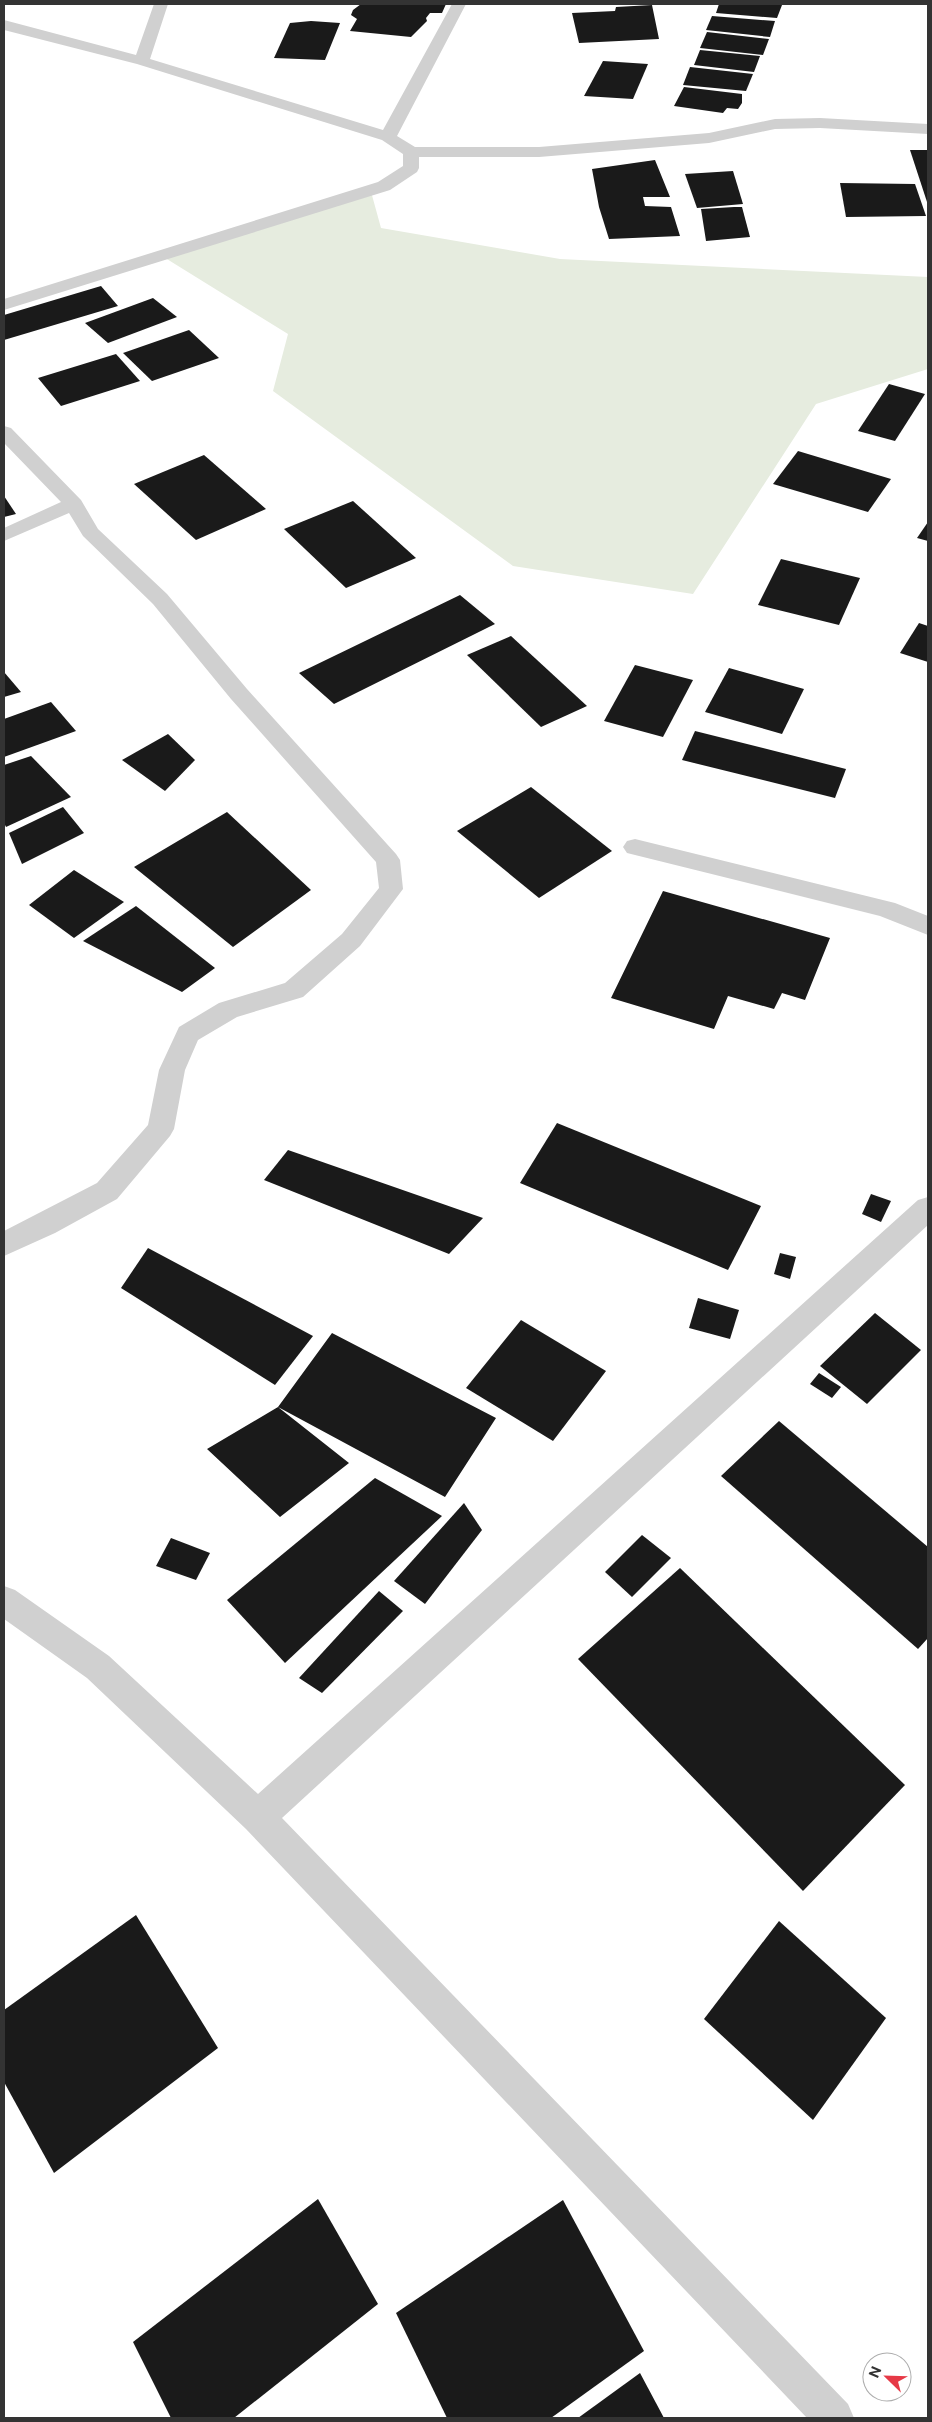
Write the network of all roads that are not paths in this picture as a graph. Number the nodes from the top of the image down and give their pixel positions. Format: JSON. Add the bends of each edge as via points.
{"nodes":[{"id":1,"x":161,"y":4,"type":"edge"},
{"id":2,"x":459,"y":4,"type":"edge"},
{"id":3,"x":4,"y":25,"type":"edge"},
{"id":4,"x":142,"y":61,"type":"junction"},
{"id":5,"x":928,"y":129,"type":"edge"},
{"id":6,"x":388,"y":138,"type":"junction"},
{"id":7,"x":411,"y":152,"type":"junction"},
{"id":8,"x":4,"y":305,"type":"edge"},
{"id":9,"x":4,"y":432,"type":"edge"},
{"id":10,"x":74,"y":504,"type":"junction"},
{"id":11,"x":4,"y":535,"type":"edge"},
{"id":12,"x":634,"y":847,"type":"dead end"},
{"id":13,"x":928,"y":926,"type":"edge"},
{"id":14,"x":928,"y":1208,"type":"edge"},
{"id":15,"x":4,"y":1244,"type":"edge"},
{"id":16,"x":4,"y":1602,"type":"edge"},
{"id":17,"x":258,"y":1817,"type":"junction"},
{"id":18,"x":834,"y":2418,"type":"edge"}],
"edges":[{"from":1,"to":4,"type":"street"},
{"from":2,"to":6,"type":"street"},
{"from":3,"to":4,"type":"street"},
{"from":4,"to":6,"type":"street"},
{"from":5,"to":7,"type":"street","via":[[774,124],[709,138],[619,146],[539,152]]},
{"from":6,"to":7,"type":"street"},
{"from":7,"to":8,"type":"street","via":[[411,168],[384,186]]},
{"from":9,"to":10,"type":"street"},
{"from":10,"to":11,"type":"street"},
{"from":10,"to":15,"type":"street","via":[[90,532],[160,599],[239,694],[388,860],[392,889],[350,940],[294,990],[228,1010],[188,1034],[172,1070],[161,1129],[107,1191],[45,1226]]},
{"from":12,"to":13,"type":"street","via":[[886,909]]},
{"from":14,"to":17,"type":"street"},
{"from":16,"to":17,"type":"street","via":[[98,1667]]},
{"from":17,"to":18,"type":"street"}]}
